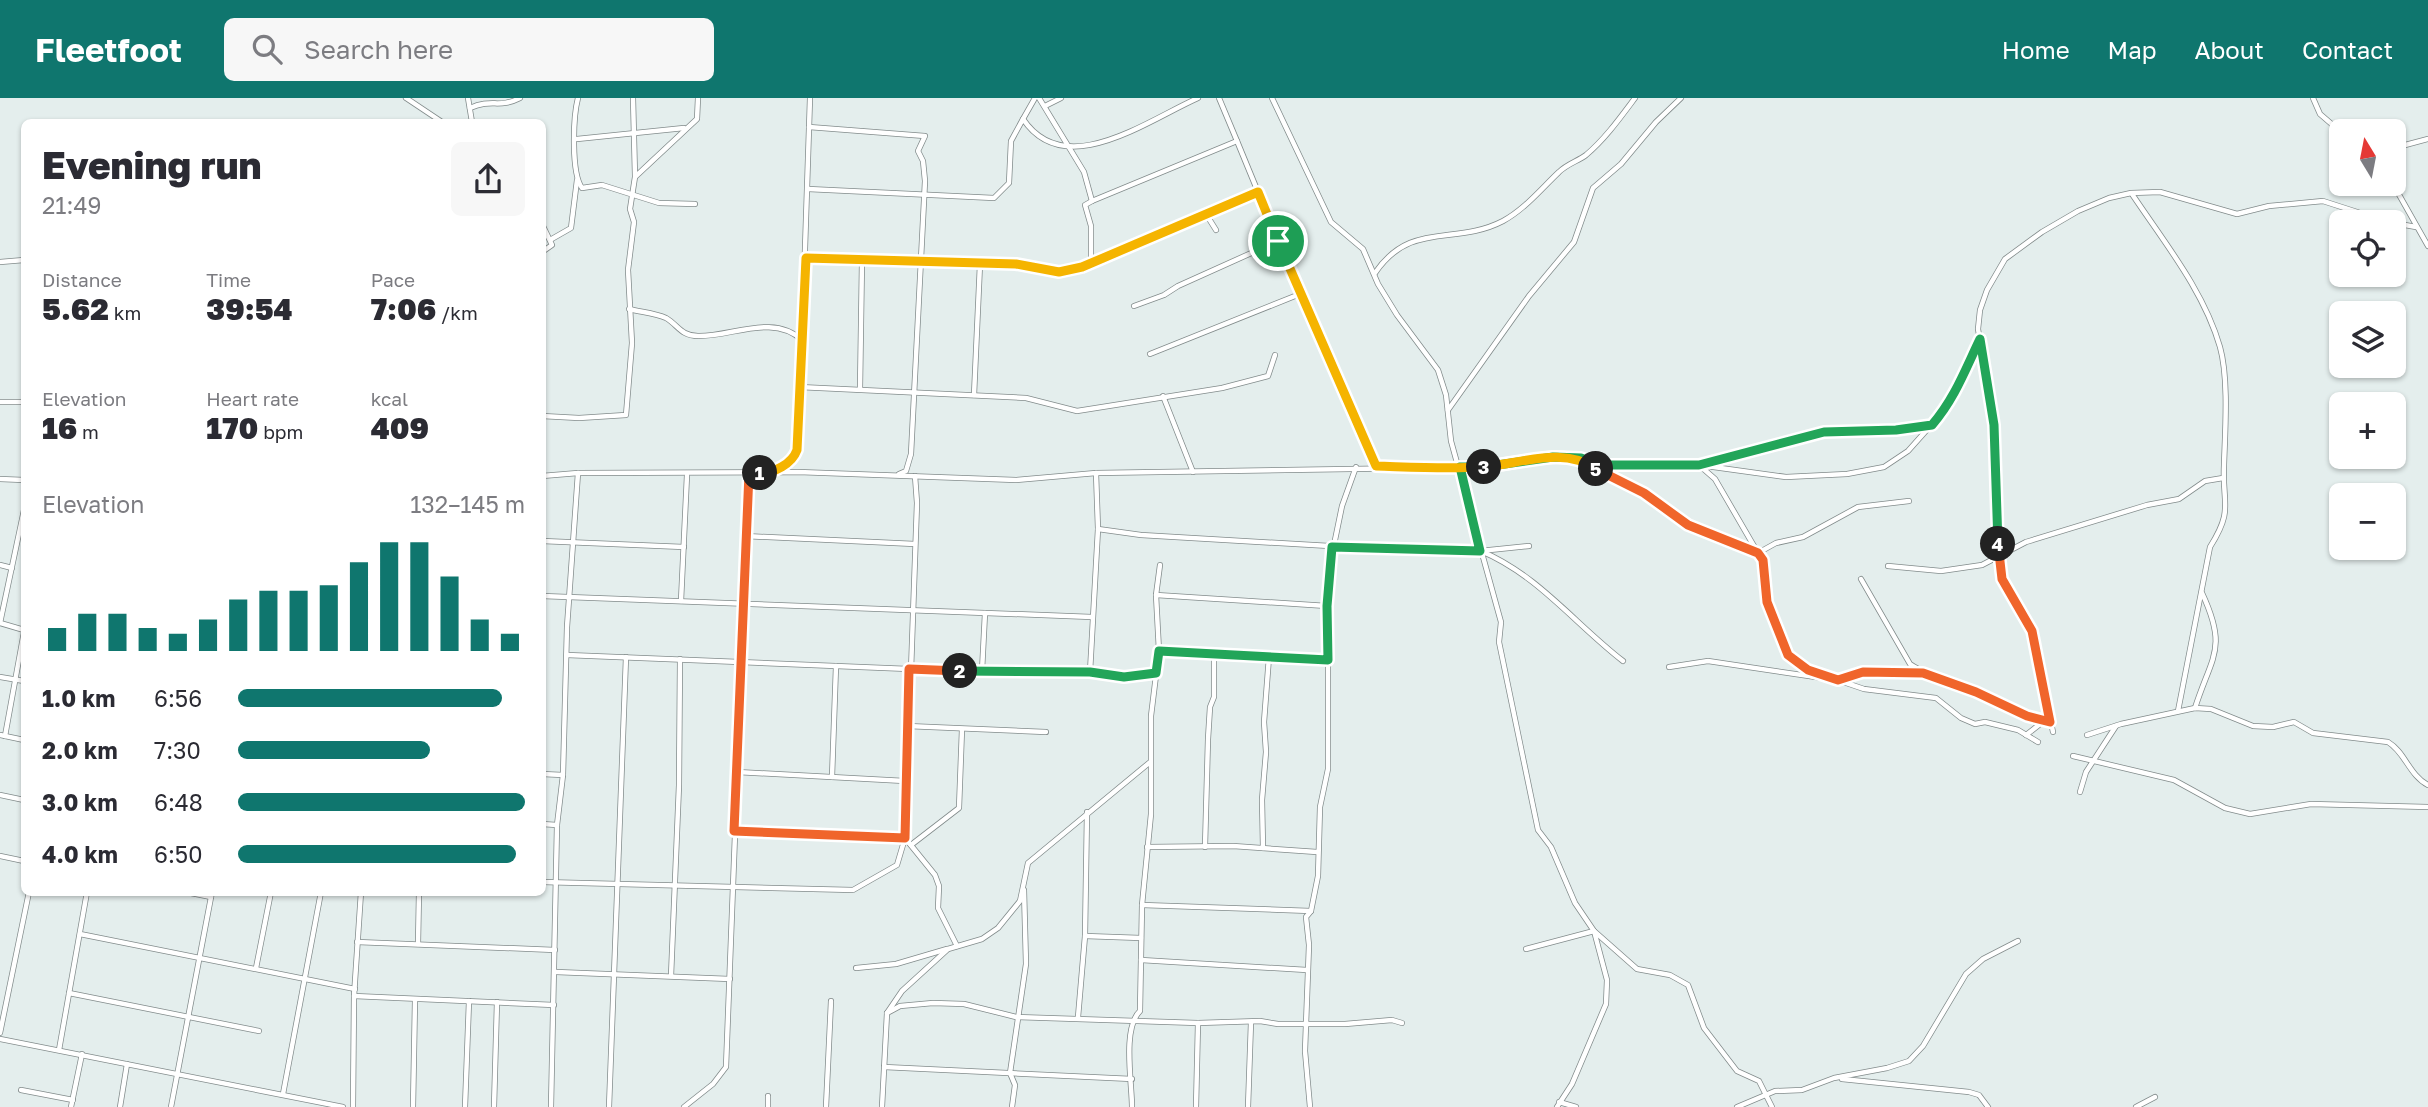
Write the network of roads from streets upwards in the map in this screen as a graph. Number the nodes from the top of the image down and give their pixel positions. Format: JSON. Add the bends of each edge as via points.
{"nodes":[{"id":1,"x":406,"y":98,"type":"edge"},
{"id":2,"x":468,"y":98,"type":"edge"},
{"id":3,"x":520,"y":98,"type":"edge"},
{"id":4,"x":578,"y":98,"type":"edge"},
{"id":5,"x":633,"y":98,"type":"edge"},
{"id":6,"x":698,"y":98,"type":"edge"},
{"id":7,"x":810,"y":98,"type":"edge"},
{"id":8,"x":1037,"y":98,"type":"edge"},
{"id":9,"x":1061,"y":98,"type":"edge"},
{"id":10,"x":1198,"y":98,"type":"edge"},
{"id":11,"x":1219,"y":98,"type":"edge"},
{"id":12,"x":1635,"y":98,"type":"edge"},
{"id":13,"x":1681,"y":98,"type":"edge"},
{"id":14,"x":2313,"y":98,"type":"edge"},
{"id":15,"x":1271,"y":99,"type":"edge"},
{"id":16,"x":1045,"y":106,"type":"junction"},
{"id":17,"x":470,"y":108,"type":"junction"},
{"id":18,"x":438,"y":119,"type":"edge"},
{"id":19,"x":472,"y":119,"type":"edge"},
{"id":20,"x":1023,"y":119,"type":"junction"},
{"id":21,"x":2329,"y":122,"type":"edge"},
{"id":22,"x":809,"y":127,"type":"junction"},
{"id":23,"x":685,"y":128,"type":"junction"},
{"id":24,"x":635,"y":132,"type":"junction"},
{"id":25,"x":577,"y":139,"type":"junction"},
{"id":26,"x":2428,"y":139,"type":"edge"},
{"id":27,"x":1237,"y":141,"type":"junction"},
{"id":28,"x":2406,"y":145,"type":"edge"},
{"id":29,"x":1071,"y":147,"type":"junction"},
{"id":30,"x":635,"y":177,"type":"junction"},
{"id":31,"x":577,"y":179,"type":"junction"},
{"id":32,"x":808,"y":189,"type":"junction"},
{"id":33,"x":1258,"y":192,"type":"junction"},
{"id":34,"x":2131,"y":193,"type":"junction"},
{"id":35,"x":632,"y":195,"type":"junction"},
{"id":36,"x":923,"y":195,"type":"junction"},
{"id":37,"x":2400,"y":196,"type":"edge"},
{"id":38,"x":1092,"y":201,"type":"junction"},
{"id":39,"x":695,"y":204,"type":"dead end"},
{"id":40,"x":2351,"y":210,"type":"edge"},
{"id":41,"x":1206,"y":214,"type":"junction"},
{"id":42,"x":2406,"y":225,"type":"edge"},
{"id":43,"x":2417,"y":227,"type":"junction"},
{"id":44,"x":1216,"y":230,"type":"dead end"},
{"id":45,"x":546,"y":232,"type":"edge"},
{"id":46,"x":550,"y":240,"type":"junction"},
{"id":47,"x":1278,"y":241,"type":"junction"},
{"id":48,"x":2428,"y":246,"type":"edge"},
{"id":49,"x":546,"y":249,"type":"edge"},
{"id":50,"x":806,"y":258,"type":"junction"},
{"id":51,"x":21,"y":260,"type":"edge"},
{"id":52,"x":862,"y":260,"type":"junction"},
{"id":53,"x":0,"y":262,"type":"edge"},
{"id":54,"x":920,"y":262,"type":"junction"},
{"id":55,"x":1091,"y":263,"type":"junction"},
{"id":56,"x":980,"y":264,"type":"junction"},
{"id":57,"x":1375,"y":274,"type":"junction"},
{"id":58,"x":1300,"y":294,"type":"junction"},
{"id":59,"x":1134,"y":306,"type":"dead end"},
{"id":60,"x":629,"y":309,"type":"junction"},
{"id":61,"x":1980,"y":339,"type":"junction"},
{"id":62,"x":802,"y":340,"type":"junction"},
{"id":63,"x":1150,"y":354,"type":"dead end"},
{"id":64,"x":1275,"y":355,"type":"dead end"},
{"id":65,"x":799,"y":387,"type":"junction"},
{"id":66,"x":860,"y":389,"type":"junction"},
{"id":67,"x":914,"y":391,"type":"junction"},
{"id":68,"x":974,"y":395,"type":"junction"},
{"id":69,"x":1163,"y":396,"type":"junction"},
{"id":70,"x":0,"y":402,"type":"edge"},
{"id":71,"x":21,"y":402,"type":"edge"},
{"id":72,"x":1447,"y":410,"type":"junction"},
{"id":73,"x":546,"y":416,"type":"edge"},
{"id":74,"x":1932,"y":425,"type":"junction"},
{"id":75,"x":1581,"y":458,"type":"junction"},
{"id":76,"x":1699,"y":465,"type":"junction"},
{"id":77,"x":1376,"y":466,"type":"junction"},
{"id":78,"x":1356,"y":467,"type":"junction"},
{"id":79,"x":1460,"y":467,"type":"junction"},
{"id":80,"x":1193,"y":472,"type":"junction"},
{"id":81,"x":578,"y":473,"type":"junction"},
{"id":82,"x":749,"y":473,"type":"junction"},
{"id":83,"x":767,"y":473,"type":"junction"},
{"id":84,"x":1096,"y":473,"type":"junction"},
{"id":85,"x":687,"y":475,"type":"junction"},
{"id":86,"x":891,"y":475,"type":"junction"},
{"id":87,"x":546,"y":476,"type":"edge"},
{"id":88,"x":915,"y":476,"type":"junction"},
{"id":89,"x":2223,"y":478,"type":"junction"},
{"id":90,"x":0,"y":479,"type":"edge"},
{"id":91,"x":21,"y":480,"type":"edge"},
{"id":92,"x":1909,"y":501,"type":"dead end"},
{"id":93,"x":21,"y":524,"type":"edge"},
{"id":94,"x":1098,"y":529,"type":"junction"},
{"id":95,"x":745,"y":536,"type":"junction"},
{"id":96,"x":546,"y":541,"type":"edge"},
{"id":97,"x":572,"y":543,"type":"junction"},
{"id":98,"x":915,"y":544,"type":"junction"},
{"id":99,"x":1529,"y":546,"type":"dead end"},
{"id":100,"x":684,"y":547,"type":"junction"},
{"id":101,"x":1332,"y":547,"type":"junction"},
{"id":102,"x":1480,"y":551,"type":"junction"},
{"id":103,"x":1758,"y":553,"type":"junction"},
{"id":104,"x":1998,"y":558,"type":"junction"},
{"id":105,"x":0,"y":565,"type":"edge"},
{"id":106,"x":1160,"y":565,"type":"dead end"},
{"id":107,"x":1888,"y":566,"type":"dead end"},
{"id":108,"x":12,"y":568,"type":"junction"},
{"id":109,"x":1861,"y":579,"type":"dead end"},
{"id":110,"x":2202,"y":591,"type":"junction"},
{"id":111,"x":1156,"y":595,"type":"junction"},
{"id":112,"x":546,"y":596,"type":"edge"},
{"id":113,"x":569,"y":597,"type":"junction"},
{"id":114,"x":681,"y":601,"type":"junction"},
{"id":115,"x":743,"y":604,"type":"junction"},
{"id":116,"x":1327,"y":606,"type":"junction"},
{"id":117,"x":911,"y":610,"type":"junction"},
{"id":118,"x":985,"y":613,"type":"junction"},
{"id":119,"x":1092,"y":617,"type":"junction"},
{"id":120,"x":0,"y":623,"type":"edge"},
{"id":121,"x":21,"y":630,"type":"edge"},
{"id":122,"x":21,"y":649,"type":"edge"},
{"id":123,"x":1159,"y":651,"type":"junction"},
{"id":124,"x":567,"y":655,"type":"junction"},
{"id":125,"x":1214,"y":655,"type":"junction"},
{"id":126,"x":626,"y":657,"type":"junction"},
{"id":127,"x":1269,"y":657,"type":"junction"},
{"id":128,"x":680,"y":659,"type":"junction"},
{"id":129,"x":740,"y":660,"type":"junction"},
{"id":130,"x":1328,"y":660,"type":"junction"},
{"id":131,"x":1623,"y":661,"type":"dead end"},
{"id":132,"x":836,"y":665,"type":"junction"},
{"id":133,"x":1669,"y":667,"type":"dead end"},
{"id":134,"x":909,"y":669,"type":"junction"},
{"id":135,"x":982,"y":671,"type":"junction"},
{"id":136,"x":1090,"y":672,"type":"junction"},
{"id":137,"x":1156,"y":673,"type":"junction"},
{"id":138,"x":1923,"y":673,"type":"junction"},
{"id":139,"x":0,"y":677,"type":"edge"},
{"id":140,"x":16,"y":680,"type":"junction"},
{"id":141,"x":1838,"y":680,"type":"junction"},
{"id":142,"x":21,"y":681,"type":"edge"},
{"id":143,"x":2195,"y":708,"type":"junction"},
{"id":144,"x":2178,"y":711,"type":"junction"},
{"id":145,"x":2047,"y":721,"type":"junction"},
{"id":146,"x":2116,"y":725,"type":"junction"},
{"id":147,"x":907,"y":726,"type":"junction"},
{"id":148,"x":962,"y":729,"type":"junction"},
{"id":149,"x":1046,"y":732,"type":"dead end"},
{"id":150,"x":2053,"y":733,"type":"dead end"},
{"id":151,"x":3,"y":735,"type":"edge"},
{"id":152,"x":2026,"y":735,"type":"junction"},
{"id":153,"x":2087,"y":735,"type":"dead end"},
{"id":154,"x":21,"y":739,"type":"edge"},
{"id":155,"x":2038,"y":742,"type":"dead end"},
{"id":156,"x":2073,"y":757,"type":"dead end"},
{"id":157,"x":2095,"y":760,"type":"junction"},
{"id":158,"x":1150,"y":763,"type":"junction"},
{"id":159,"x":737,"y":772,"type":"junction"},
{"id":160,"x":546,"y":774,"type":"edge"},
{"id":161,"x":563,"y":775,"type":"junction"},
{"id":162,"x":832,"y":777,"type":"junction"},
{"id":163,"x":905,"y":781,"type":"junction"},
{"id":164,"x":2428,"y":785,"type":"edge"},
{"id":165,"x":2080,"y":792,"type":"dead end"},
{"id":166,"x":0,"y":795,"type":"edge"},
{"id":167,"x":21,"y":799,"type":"edge"},
{"id":168,"x":2428,"y":807,"type":"edge"},
{"id":169,"x":1087,"y":813,"type":"junction"},
{"id":170,"x":546,"y":824,"type":"edge"},
{"id":171,"x":557,"y":825,"type":"junction"},
{"id":172,"x":734,"y":831,"type":"junction"},
{"id":173,"x":905,"y":838,"type":"junction"},
{"id":174,"x":911,"y":845,"type":"junction"},
{"id":175,"x":1147,"y":847,"type":"junction"},
{"id":176,"x":1205,"y":847,"type":"junction"},
{"id":177,"x":1264,"y":848,"type":"junction"},
{"id":178,"x":1317,"y":852,"type":"junction"},
{"id":179,"x":0,"y":856,"type":"edge"},
{"id":180,"x":21,"y":860,"type":"edge"},
{"id":181,"x":1024,"y":879,"type":"junction"},
{"id":182,"x":546,"y":882,"type":"edge"},
{"id":183,"x":558,"y":883,"type":"junction"},
{"id":184,"x":615,"y":884,"type":"junction"},
{"id":185,"x":675,"y":885,"type":"junction"},
{"id":186,"x":733,"y":888,"type":"junction"},
{"id":187,"x":28,"y":896,"type":"edge"},
{"id":188,"x":86,"y":896,"type":"edge"},
{"id":189,"x":212,"y":896,"type":"edge"},
{"id":190,"x":270,"y":896,"type":"edge"},
{"id":191,"x":320,"y":896,"type":"edge"},
{"id":192,"x":361,"y":896,"type":"edge"},
{"id":193,"x":419,"y":896,"type":"edge"},
{"id":194,"x":1142,"y":905,"type":"junction"},
{"id":195,"x":1311,"y":911,"type":"junction"},
{"id":196,"x":1594,"y":931,"type":"junction"},
{"id":197,"x":80,"y":934,"type":"junction"},
{"id":198,"x":1085,"y":936,"type":"junction"},
{"id":199,"x":1141,"y":938,"type":"junction"},
{"id":200,"x":2018,"y":941,"type":"dead end"},
{"id":201,"x":358,"y":942,"type":"junction"},
{"id":202,"x":418,"y":944,"type":"junction"},
{"id":203,"x":957,"y":946,"type":"junction"},
{"id":204,"x":948,"y":948,"type":"junction"},
{"id":205,"x":1526,"y":949,"type":"dead end"},
{"id":206,"x":555,"y":950,"type":"junction"},
{"id":207,"x":200,"y":958,"type":"junction"},
{"id":208,"x":1141,"y":960,"type":"junction"},
{"id":209,"x":256,"y":968,"type":"junction"},
{"id":210,"x":856,"y":968,"type":"dead end"},
{"id":211,"x":1307,"y":970,"type":"junction"},
{"id":212,"x":556,"y":972,"type":"junction"},
{"id":213,"x":615,"y":973,"type":"junction"},
{"id":214,"x":671,"y":976,"type":"junction"},
{"id":215,"x":303,"y":977,"type":"junction"},
{"id":216,"x":730,"y":979,"type":"junction"},
{"id":217,"x":355,"y":989,"type":"junction"},
{"id":218,"x":69,"y":993,"type":"junction"},
{"id":219,"x":354,"y":996,"type":"junction"},
{"id":220,"x":415,"y":1000,"type":"junction"},
{"id":221,"x":469,"y":1001,"type":"junction"},
{"id":222,"x":497,"y":1002,"type":"junction"},
{"id":223,"x":831,"y":1002,"type":"dead end"},
{"id":224,"x":554,"y":1005,"type":"junction"},
{"id":225,"x":887,"y":1013,"type":"junction"},
{"id":226,"x":188,"y":1017,"type":"junction"},
{"id":227,"x":1017,"y":1017,"type":"junction"},
{"id":228,"x":1079,"y":1017,"type":"junction"},
{"id":229,"x":1133,"y":1018,"type":"junction"},
{"id":230,"x":1198,"y":1023,"type":"junction"},
{"id":231,"x":1251,"y":1023,"type":"junction"},
{"id":232,"x":1402,"y":1023,"type":"dead end"},
{"id":233,"x":1306,"y":1024,"type":"junction"},
{"id":234,"x":259,"y":1031,"type":"dead end"},
{"id":235,"x":0,"y":1033,"type":"edge"},
{"id":236,"x":0,"y":1039,"type":"edge"},
{"id":237,"x":59,"y":1050,"type":"junction"},
{"id":238,"x":82,"y":1054,"type":"junction"},
{"id":239,"x":127,"y":1064,"type":"junction"},
{"id":240,"x":884,"y":1067,"type":"junction"},
{"id":241,"x":178,"y":1073,"type":"junction"},
{"id":242,"x":1010,"y":1073,"type":"junction"},
{"id":243,"x":1834,"y":1078,"type":"junction"},
{"id":244,"x":1132,"y":1079,"type":"junction"},
{"id":245,"x":21,"y":1090,"type":"dead end"},
{"id":246,"x":283,"y":1094,"type":"junction"},
{"id":247,"x":1766,"y":1094,"type":"junction"},
{"id":248,"x":768,"y":1096,"type":"dead end"},
{"id":249,"x":2155,"y":1097,"type":"dead end"},
{"id":250,"x":73,"y":1100,"type":"junction"},
{"id":251,"x":1558,"y":1105,"type":"edge"},
{"id":252,"x":71,"y":1107,"type":"edge"},
{"id":253,"x":120,"y":1107,"type":"edge"},
{"id":254,"x":171,"y":1107,"type":"edge"},
{"id":255,"x":343,"y":1107,"type":"edge"},
{"id":256,"x":353,"y":1107,"type":"edge"},
{"id":257,"x":414,"y":1107,"type":"edge"},
{"id":258,"x":465,"y":1107,"type":"edge"},
{"id":259,"x":494,"y":1107,"type":"edge"},
{"id":260,"x":551,"y":1107,"type":"edge"},
{"id":261,"x":609,"y":1107,"type":"edge"},
{"id":262,"x":684,"y":1107,"type":"edge"},
{"id":263,"x":768,"y":1107,"type":"edge"},
{"id":264,"x":826,"y":1107,"type":"edge"},
{"id":265,"x":882,"y":1107,"type":"edge"},
{"id":266,"x":1012,"y":1107,"type":"edge"},
{"id":267,"x":1132,"y":1107,"type":"edge"},
{"id":268,"x":1196,"y":1107,"type":"edge"},
{"id":269,"x":1248,"y":1107,"type":"edge"},
{"id":270,"x":1310,"y":1107,"type":"edge"},
{"id":271,"x":1576,"y":1107,"type":"edge"},
{"id":272,"x":1737,"y":1107,"type":"edge"},
{"id":273,"x":1772,"y":1107,"type":"edge"},
{"id":274,"x":1988,"y":1107,"type":"edge"},
{"id":275,"x":2136,"y":1107,"type":"edge"}],
"edges":[{"from":1,"to":18,"type":"street"},
{"from":2,"to":17,"type":"street"},
{"from":3,"to":17,"type":"street","via":[[507,104],[485,100]]},
{"from":4,"to":25,"type":"street"},
{"from":5,"to":24,"type":"street"},
{"from":6,"to":23,"type":"street","via":[[697,119]]},
{"from":7,"to":22,"type":"street"},
{"from":8,"to":16,"type":"street"},
{"from":8,"to":20,"type":"street"},
{"from":9,"to":16,"type":"street"},
{"from":10,"to":29,"type":"street","via":[[1107,141]]},
{"from":11,"to":27,"type":"street"},
{"from":12,"to":57,"type":"street","via":[[1585,156],[1562,168],[1513,214],[1485,230],[1424,237],[1393,250]]},
{"from":13,"to":72,"type":"street","via":[[1593,188],[1574,242]]},
{"from":14,"to":21,"type":"street"},
{"from":15,"to":57,"type":"street","via":[[1331,222],[1363,249]]},
{"from":16,"to":29,"type":"street"},
{"from":17,"to":19,"type":"street"},
{"from":20,"to":29,"type":"street","via":[[1041,140]]},
{"from":20,"to":36,"type":"street","via":[[1011,141],[1009,183],[1004,191],[985,200]]},
{"from":22,"to":32,"type":"street"},
{"from":22,"to":36,"type":"street","via":[[925,136],[918,151],[923,161]]},
{"from":23,"to":24,"type":"street"},
{"from":23,"to":30,"type":"street"},
{"from":24,"to":25,"type":"street"},
{"from":24,"to":30,"type":"street"},
{"from":25,"to":31,"type":"street"},
{"from":26,"to":28,"type":"street"},
{"from":27,"to":33,"type":"street"},
{"from":27,"to":38,"type":"street"},
{"from":29,"to":38,"type":"street"},
{"from":30,"to":35,"type":"street"},
{"from":31,"to":35,"type":"street","via":[[582,188],[602,185]]},
{"from":31,"to":46,"type":"street","via":[[571,228]]},
{"from":32,"to":36,"type":"street"},
{"from":32,"to":50,"type":"street"},
{"from":33,"to":41,"type":"street"},
{"from":33,"to":47,"type":"street"},
{"from":34,"to":40,"type":"street","via":[[2160,192],[2237,214],[2323,201]]},
{"from":34,"to":61,"type":"street","via":[[2078,211],[2005,260],[1980,310]]},
{"from":34,"to":89,"type":"street","via":[[2198,295],[2221,348],[2226,417]]},
{"from":35,"to":39,"type":"street","via":[[659,203]]},
{"from":35,"to":60,"type":"street"},
{"from":36,"to":54,"type":"street"},
{"from":37,"to":43,"type":"street"},
{"from":38,"to":55,"type":"street","via":[[1085,205],[1091,226]]},
{"from":41,"to":44,"type":"street"},
{"from":41,"to":55,"type":"street"},
{"from":42,"to":43,"type":"street"},
{"from":43,"to":48,"type":"street"},
{"from":45,"to":46,"type":"street"},
{"from":46,"to":49,"type":"street","via":[[552,245]]},
{"from":47,"to":58,"type":"street"},
{"from":47,"to":59,"type":"street"},
{"from":50,"to":52,"type":"street"},
{"from":50,"to":62,"type":"street"},
{"from":51,"to":53,"type":"street"},
{"from":52,"to":54,"type":"street"},
{"from":52,"to":66,"type":"street"},
{"from":54,"to":56,"type":"street"},
{"from":54,"to":67,"type":"street"},
{"from":55,"to":56,"type":"street","via":[[1059,272],[1016,264]]},
{"from":56,"to":68,"type":"street"},
{"from":57,"to":72,"type":"street","via":[[1396,315],[1438,370]]},
{"from":58,"to":63,"type":"street"},
{"from":58,"to":77,"type":"street"},
{"from":60,"to":62,"type":"street","via":[[666,318],[682,333],[698,336],[760,327],[793,331]]},
{"from":60,"to":73,"type":"street","via":[[632,343],[626,415]]},
{"from":61,"to":74,"type":"street","via":[[1962,384]]},
{"from":61,"to":104,"type":"street","via":[[1994,425]]},
{"from":62,"to":65,"type":"street"},
{"from":64,"to":69,"type":"street","via":[[1268,376]]},
{"from":65,"to":66,"type":"street"},
{"from":65,"to":83,"type":"street","via":[[794,458]]},
{"from":66,"to":67,"type":"street"},
{"from":67,"to":68,"type":"street"},
{"from":67,"to":86,"type":"street","via":[[909,462],[906,471]]},
{"from":68,"to":69,"type":"street","via":[[1026,398],[1077,411]]},
{"from":69,"to":80,"type":"street"},
{"from":70,"to":71,"type":"street"},
{"from":72,"to":79,"type":"street"},
{"from":74,"to":76,"type":"street","via":[[1824,432]]},
{"from":74,"to":76,"type":"street","via":[[1908,451],[1884,467],[1847,474],[1786,477]]},
{"from":75,"to":76,"type":"street","via":[[1600,465]]},
{"from":75,"to":79,"type":"street"},
{"from":75,"to":103,"type":"street","via":[[1644,493],[1688,525]]},
{"from":76,"to":103,"type":"street","via":[[1715,479]]},
{"from":77,"to":78,"type":"street"},
{"from":77,"to":79,"type":"street"},
{"from":78,"to":80,"type":"street"},
{"from":78,"to":101,"type":"street"},
{"from":79,"to":102,"type":"street"},
{"from":80,"to":84,"type":"street"},
{"from":81,"to":85,"type":"street"},
{"from":81,"to":87,"type":"street"},
{"from":81,"to":97,"type":"street"},
{"from":82,"to":83,"type":"street"},
{"from":82,"to":85,"type":"street"},
{"from":82,"to":95,"type":"street"},
{"from":83,"to":86,"type":"street"},
{"from":84,"to":88,"type":"street","via":[[1016,480]]},
{"from":84,"to":94,"type":"street"},
{"from":85,"to":100,"type":"street"},
{"from":86,"to":88,"type":"street"},
{"from":88,"to":98,"type":"street"},
{"from":89,"to":104,"type":"street","via":[[2204,481],[2179,499],[2026,542]]},
{"from":89,"to":110,"type":"street","via":[[2228,502],[2222,528],[2210,547]]},
{"from":90,"to":91,"type":"street"},
{"from":92,"to":103,"type":"street","via":[[1858,507],[1803,537]]},
{"from":93,"to":108,"type":"street"},
{"from":94,"to":101,"type":"street","via":[[1141,536]]},
{"from":94,"to":119,"type":"street"},
{"from":95,"to":98,"type":"street"},
{"from":95,"to":115,"type":"street"},
{"from":96,"to":97,"type":"street"},
{"from":97,"to":100,"type":"street"},
{"from":97,"to":113,"type":"street"},
{"from":98,"to":117,"type":"street"},
{"from":99,"to":102,"type":"street"},
{"from":100,"to":114,"type":"street"},
{"from":101,"to":102,"type":"street"},
{"from":101,"to":116,"type":"street"},
{"from":102,"to":131,"type":"street","via":[[1534,581]]},
{"from":102,"to":196,"type":"street","via":[[1501,622],[1499,642],[1538,830],[1551,847],[1574,903]]},
{"from":103,"to":141,"type":"street","via":[[1763,560],[1767,602],[1788,655],[1808,670]]},
{"from":104,"to":107,"type":"street","via":[[1941,571]]},
{"from":104,"to":145,"type":"street","via":[[2002,579],[2032,631]]},
{"from":105,"to":108,"type":"street"},
{"from":106,"to":111,"type":"street"},
{"from":108,"to":120,"type":"street"},
{"from":109,"to":138,"type":"street","via":[[1901,652]]},
{"from":110,"to":143,"type":"street","via":[[2214,619],[2217,642]]},
{"from":110,"to":144,"type":"street"},
{"from":111,"to":116,"type":"street"},
{"from":111,"to":123,"type":"street"},
{"from":112,"to":113,"type":"street"},
{"from":113,"to":114,"type":"street"},
{"from":113,"to":124,"type":"street"},
{"from":114,"to":115,"type":"street"},
{"from":115,"to":117,"type":"street"},
{"from":115,"to":129,"type":"street"},
{"from":116,"to":130,"type":"street"},
{"from":117,"to":118,"type":"street"},
{"from":117,"to":134,"type":"street"},
{"from":118,"to":119,"type":"street"},
{"from":118,"to":135,"type":"street"},
{"from":119,"to":136,"type":"street"},
{"from":120,"to":121,"type":"street"},
{"from":122,"to":140,"type":"street"},
{"from":123,"to":125,"type":"street"},
{"from":123,"to":137,"type":"street"},
{"from":124,"to":126,"type":"street"},
{"from":124,"to":161,"type":"street"},
{"from":125,"to":127,"type":"street"},
{"from":125,"to":176,"type":"street"},
{"from":126,"to":128,"type":"street"},
{"from":126,"to":184,"type":"street"},
{"from":127,"to":130,"type":"street"},
{"from":127,"to":177,"type":"street"},
{"from":128,"to":129,"type":"street"},
{"from":128,"to":185,"type":"street"},
{"from":129,"to":132,"type":"street"},
{"from":129,"to":159,"type":"street"},
{"from":130,"to":178,"type":"street","via":[[1328,769],[1322,786]]},
{"from":132,"to":134,"type":"street"},
{"from":132,"to":162,"type":"street"},
{"from":133,"to":141,"type":"street","via":[[1708,661]]},
{"from":134,"to":135,"type":"street"},
{"from":134,"to":147,"type":"street"},
{"from":135,"to":136,"type":"street"},
{"from":136,"to":137,"type":"street","via":[[1124,677]]},
{"from":137,"to":158,"type":"street"},
{"from":138,"to":141,"type":"street","via":[[1863,672]]},
{"from":138,"to":145,"type":"street"},
{"from":139,"to":140,"type":"street"},
{"from":140,"to":142,"type":"street"},
{"from":140,"to":151,"type":"street"},
{"from":141,"to":152,"type":"street","via":[[1864,689],[1936,698],[1968,721]]},
{"from":143,"to":144,"type":"street"},
{"from":143,"to":164,"type":"street","via":[[2211,709],[2253,726],[2294,722],[2313,733],[2388,742]]},
{"from":144,"to":146,"type":"street"},
{"from":145,"to":150,"type":"street"},
{"from":145,"to":152,"type":"street"},
{"from":146,"to":153,"type":"street"},
{"from":146,"to":157,"type":"street"},
{"from":147,"to":148,"type":"street"},
{"from":147,"to":163,"type":"street"},
{"from":148,"to":149,"type":"street"},
{"from":148,"to":174,"type":"street","via":[[960,808]]},
{"from":151,"to":154,"type":"street"},
{"from":152,"to":155,"type":"street"},
{"from":156,"to":157,"type":"street"},
{"from":157,"to":165,"type":"street"},
{"from":157,"to":168,"type":"street","via":[[2174,780],[2225,808],[2250,814],[2311,804]]},
{"from":158,"to":169,"type":"street"},
{"from":158,"to":175,"type":"street"},
{"from":159,"to":162,"type":"street"},
{"from":159,"to":172,"type":"street"},
{"from":160,"to":161,"type":"street"},
{"from":161,"to":171,"type":"street"},
{"from":162,"to":163,"type":"street"},
{"from":163,"to":173,"type":"street"},
{"from":166,"to":167,"type":"street"},
{"from":169,"to":181,"type":"street","via":[[1028,863]]},
{"from":169,"to":198,"type":"street"},
{"from":170,"to":171,"type":"street"},
{"from":171,"to":183,"type":"street"},
{"from":172,"to":173,"type":"street"},
{"from":172,"to":186,"type":"street"},
{"from":173,"to":174,"type":"street"},
{"from":173,"to":186,"type":"street","via":[[897,865],[853,890]]},
{"from":174,"to":203,"type":"street","via":[[935,875],[938,908]]},
{"from":175,"to":176,"type":"street"},
{"from":175,"to":194,"type":"street"},
{"from":176,"to":177,"type":"street"},
{"from":177,"to":178,"type":"street"},
{"from":178,"to":195,"type":"street"},
{"from":179,"to":180,"type":"street"},
{"from":181,"to":203,"type":"street","via":[[1020,901],[998,928],[982,939]]},
{"from":181,"to":227,"type":"street","via":[[1026,964]]},
{"from":182,"to":183,"type":"street"},
{"from":183,"to":184,"type":"street"},
{"from":183,"to":206,"type":"street"},
{"from":184,"to":185,"type":"street"},
{"from":184,"to":213,"type":"street"},
{"from":185,"to":186,"type":"street"},
{"from":185,"to":214,"type":"street"},
{"from":186,"to":216,"type":"street"},
{"from":187,"to":235,"type":"street"},
{"from":188,"to":197,"type":"street"},
{"from":189,"to":207,"type":"street"},
{"from":190,"to":209,"type":"street"},
{"from":191,"to":215,"type":"street"},
{"from":192,"to":201,"type":"street"},
{"from":193,"to":202,"type":"street"},
{"from":194,"to":195,"type":"street"},
{"from":194,"to":199,"type":"street"},
{"from":195,"to":211,"type":"street","via":[[1306,917]]},
{"from":196,"to":205,"type":"street"},
{"from":196,"to":247,"type":"street","via":[[1637,969],[1670,975],[1688,985],[1704,1028],[1726,1060],[1759,1081]]},
{"from":196,"to":251,"type":"street","via":[[1607,980],[1606,1004],[1572,1084]]},
{"from":197,"to":207,"type":"street"},
{"from":197,"to":218,"type":"street"},
{"from":198,"to":199,"type":"street"},
{"from":198,"to":228,"type":"street"},
{"from":199,"to":208,"type":"street"},
{"from":200,"to":243,"type":"street","via":[[1983,959],[1966,974],[1909,1061]]},
{"from":201,"to":202,"type":"street"},
{"from":201,"to":217,"type":"street"},
{"from":202,"to":206,"type":"street"},
{"from":203,"to":204,"type":"street"},
{"from":204,"to":210,"type":"street","via":[[897,964]]},
{"from":204,"to":225,"type":"street"},
{"from":206,"to":212,"type":"street"},
{"from":207,"to":209,"type":"street"},
{"from":207,"to":226,"type":"street"},
{"from":208,"to":211,"type":"street"},
{"from":208,"to":229,"type":"street","via":[[1140,1011]]},
{"from":209,"to":215,"type":"street"},
{"from":211,"to":233,"type":"street"},
{"from":212,"to":213,"type":"street"},
{"from":212,"to":224,"type":"street"},
{"from":213,"to":214,"type":"street"},
{"from":213,"to":261,"type":"street"},
{"from":214,"to":216,"type":"street"},
{"from":215,"to":217,"type":"street"},
{"from":215,"to":246,"type":"street"},
{"from":216,"to":262,"type":"street","via":[[726,1067]]},
{"from":217,"to":219,"type":"street"},
{"from":218,"to":226,"type":"street"},
{"from":218,"to":237,"type":"street"},
{"from":219,"to":220,"type":"street"},
{"from":219,"to":256,"type":"street"},
{"from":220,"to":221,"type":"street"},
{"from":220,"to":257,"type":"street"},
{"from":221,"to":222,"type":"street"},
{"from":221,"to":258,"type":"street"},
{"from":222,"to":224,"type":"street"},
{"from":222,"to":259,"type":"street"},
{"from":223,"to":264,"type":"street"},
{"from":224,"to":260,"type":"street"},
{"from":225,"to":227,"type":"street","via":[[915,1003],[947,1003]]},
{"from":225,"to":240,"type":"street"},
{"from":226,"to":234,"type":"street"},
{"from":226,"to":241,"type":"street"},
{"from":227,"to":228,"type":"street"},
{"from":227,"to":242,"type":"street"},
{"from":228,"to":229,"type":"street"},
{"from":229,"to":230,"type":"street"},
{"from":229,"to":244,"type":"street"},
{"from":230,"to":231,"type":"street"},
{"from":230,"to":268,"type":"street"},
{"from":231,"to":233,"type":"street"},
{"from":231,"to":269,"type":"street"},
{"from":232,"to":233,"type":"street"},
{"from":233,"to":270,"type":"street"},
{"from":236,"to":237,"type":"street"},
{"from":237,"to":238,"type":"street"},
{"from":238,"to":239,"type":"street"},
{"from":238,"to":250,"type":"street"},
{"from":239,"to":241,"type":"street"},
{"from":239,"to":253,"type":"street"},
{"from":240,"to":242,"type":"street"},
{"from":240,"to":265,"type":"street"},
{"from":241,"to":246,"type":"street"},
{"from":241,"to":254,"type":"street"},
{"from":242,"to":244,"type":"street"},
{"from":242,"to":266,"type":"street","via":[[1015,1085]]},
{"from":243,"to":247,"type":"street","via":[[1802,1090]]},
{"from":243,"to":274,"type":"street","via":[[1969,1092]]},
{"from":244,"to":267,"type":"street"},
{"from":245,"to":250,"type":"street"},
{"from":246,"to":255,"type":"street"},
{"from":247,"to":272,"type":"street"},
{"from":247,"to":273,"type":"street"},
{"from":248,"to":263,"type":"street"},
{"from":249,"to":275,"type":"street"},
{"from":250,"to":252,"type":"street"},
{"from":251,"to":271,"type":"street"}]}
